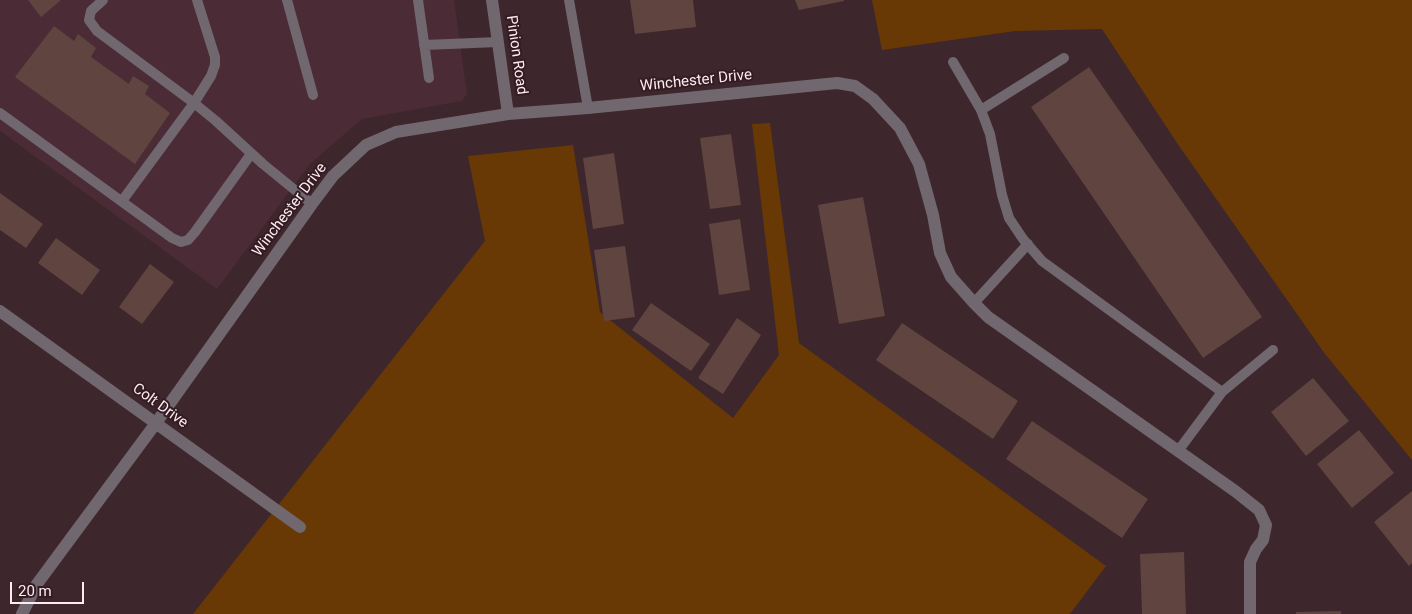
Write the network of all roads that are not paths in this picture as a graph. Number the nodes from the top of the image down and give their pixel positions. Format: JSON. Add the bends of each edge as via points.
{"nodes":[{"id":1,"x":104,"y":0,"type":"edge"},
{"id":2,"x":197,"y":0,"type":"edge"},
{"id":3,"x":287,"y":0,"type":"edge"},
{"id":4,"x":418,"y":0,"type":"edge"},
{"id":5,"x":492,"y":0,"type":"edge"},
{"id":6,"x":569,"y":0,"type":"edge"},
{"id":7,"x":498,"y":42,"type":"junction"},
{"id":8,"x":424,"y":45,"type":"junction"},
{"id":9,"x":1064,"y":58,"type":"dead end"},
{"id":10,"x":953,"y":62,"type":"dead end"},
{"id":11,"x":429,"y":78,"type":"dead end"},
{"id":12,"x":312,"y":95,"type":"dead end"},
{"id":13,"x":194,"y":103,"type":"junction"},
{"id":14,"x":588,"y":108,"type":"junction"},
{"id":15,"x":981,"y":110,"type":"junction"},
{"id":16,"x":0,"y":113,"type":"edge"},
{"id":17,"x":508,"y":114,"type":"junction"},
{"id":18,"x":251,"y":154,"type":"junction"},
{"id":19,"x":122,"y":202,"type":"junction"},
{"id":20,"x":312,"y":204,"type":"junction"},
{"id":21,"x":1028,"y":244,"type":"junction"},
{"id":22,"x":974,"y":303,"type":"junction"},
{"id":23,"x":0,"y":311,"type":"edge"},
{"id":24,"x":1273,"y":350,"type":"dead end"},
{"id":25,"x":1222,"y":392,"type":"junction"},
{"id":26,"x":156,"y":423,"type":"junction"},
{"id":27,"x":1178,"y":451,"type":"junction"},
{"id":28,"x":300,"y":528,"type":"dead end"},
{"id":29,"x":22,"y":614,"type":"edge"},
{"id":30,"x":1250,"y":614,"type":"edge"}],
"edges":[{"from":1,"to":13,"type":"lane","via":[[91,11],[89,20],[97,31]]},
{"from":2,"to":13,"type":"lane","via":[[215,65]]},
{"from":3,"to":12,"type":"lane"},
{"from":4,"to":8,"type":"lane"},
{"from":5,"to":7,"type":"street","name":"Pinion Road"},
{"from":6,"to":14,"type":"lane"},
{"from":7,"to":8,"type":"lane"},
{"from":7,"to":17,"type":"street","name":"Pinion Road"},
{"from":8,"to":11,"type":"lane"},
{"from":9,"to":15,"type":"lane"},
{"from":10,"to":15,"type":"lane"},
{"from":13,"to":18,"type":"lane"},
{"from":13,"to":19,"type":"lane"},
{"from":14,"to":17,"type":"street","name":"Winchester Drive"},
{"from":14,"to":22,"type":"street","name":"Winchester Drive","via":[[837,83],[855,86],[874,99],[900,128],[918,164],[940,252],[951,277]]},
{"from":15,"to":21,"type":"lane","via":[[990,134],[1007,210]]},
{"from":16,"to":19,"type":"lane"},
{"from":17,"to":20,"type":"street","name":"Winchester Drive","via":[[396,132],[366,145],[333,176]]},
{"from":18,"to":19,"type":"lane","via":[[188,240],[181,242],[172,238]]},
{"from":18,"to":20,"type":"lane"},
{"from":20,"to":26,"type":"street","name":"Winchester Drive"},
{"from":21,"to":22,"type":"lane"},
{"from":21,"to":25,"type":"lane","via":[[1042,261]]},
{"from":22,"to":27,"type":"street","via":[[1002,327]]},
{"from":23,"to":26,"type":"street","name":"Colt Drive"},
{"from":24,"to":25,"type":"lane"},
{"from":25,"to":27,"type":"lane"},
{"from":26,"to":28,"type":"street","name":"Colt Drive"},
{"from":26,"to":29,"type":"street","name":"Winchester Drive","via":[[37,584]]},
{"from":27,"to":30,"type":"street","via":[[1259,510],[1266,525],[1263,540],[1250,562]]}]}
